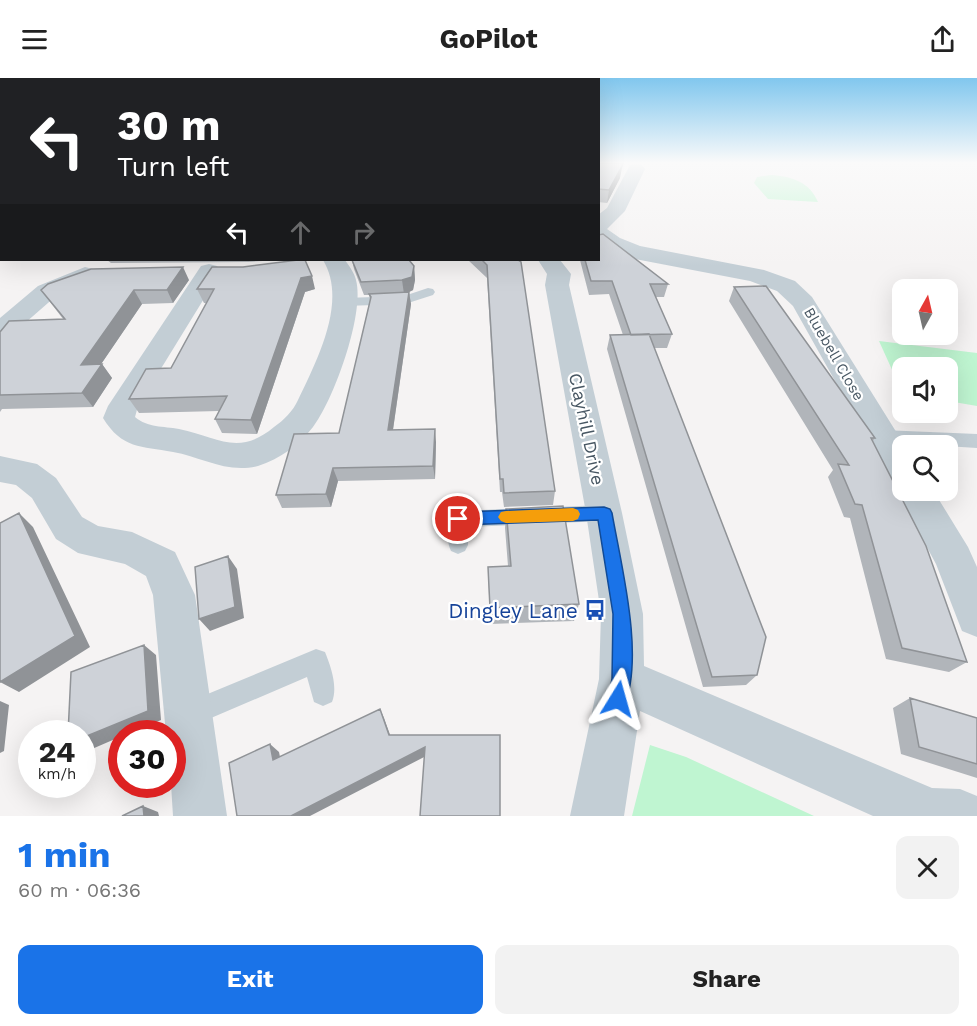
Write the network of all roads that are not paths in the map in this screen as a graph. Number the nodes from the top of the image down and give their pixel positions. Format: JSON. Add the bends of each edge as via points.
{"nodes":[{"id":1,"x":622,"y":197,"type":"edge"},
{"id":2,"x":600,"y":224,"type":"edge"},
{"id":3,"x":600,"y":234,"type":"edge"},
{"id":4,"x":324,"y":261,"type":"edge"},
{"id":5,"x":550,"y":261,"type":"edge"},
{"id":6,"x":94,"y":268,"type":"edge"},
{"id":7,"x":207,"y":271,"type":"edge"},
{"id":8,"x":428,"y":292,"type":"dead end"},
{"id":9,"x":344,"y":302,"type":"junction"},
{"id":10,"x":0,"y":331,"type":"edge"},
{"id":11,"x":882,"y":436,"type":"junction"},
{"id":12,"x":977,"y":441,"type":"edge"},
{"id":13,"x":892,"y":453,"type":"edge"},
{"id":14,"x":0,"y":469,"type":"edge"},
{"id":15,"x":920,"y":501,"type":"edge"},
{"id":16,"x":604,"y":513,"type":"junction"},
{"id":17,"x":458,"y":545,"type":"dead end"},
{"id":18,"x":977,"y":617,"type":"edge"},
{"id":19,"x":622,"y":679,"type":"junction"},
{"id":20,"x":323,"y":693,"type":"dead end"},
{"id":21,"x":188,"y":714,"type":"junction"},
{"id":22,"x":200,"y":816,"type":"edge"},
{"id":23,"x":597,"y":816,"type":"edge"},
{"id":24,"x":960,"y":816,"type":"edge"}],
"edges":[{"from":1,"to":2,"type":"street","via":[[615,211]]},
{"from":3,"to":11,"type":"street","name":"Bluebell Close","via":[[635,252],[756,275],[786,286],[803,302]]},
{"from":4,"to":9,"type":"street","via":[[345,281]]},
{"from":5,"to":16,"type":"street","name":"Clayhill Drive","via":[[559,274],[557,285]]},
{"from":6,"to":10,"type":"street","via":[[47,291]]},
{"from":7,"to":9,"type":"street","via":[[123,406],[119,418],[124,429],[193,443],[220,455],[256,454],[297,426],[308,411],[332,354]]},
{"from":8,"to":9,"type":"lane","via":[[405,300]]},
{"from":11,"to":12,"type":"lane"},
{"from":11,"to":13,"type":"street","name":"Bluebell Close"},
{"from":14,"to":21,"type":"street","via":[[25,473],[44,488],[69,528],[91,542],[132,549],[161,564],[174,595]]},
{"from":15,"to":18,"type":"street","via":[[954,559]]},
{"from":16,"to":17,"type":"lane","via":[[458,519]]},
{"from":16,"to":19,"type":"street","name":"Clayhill Drive","via":[[622,614]]},
{"from":19,"to":23,"type":"street","name":"Clayhill Drive"},
{"from":19,"to":24,"type":"street","via":[[931,815]]},
{"from":20,"to":21,"type":"lane","via":[[316,661]]},
{"from":21,"to":22,"type":"street"}]}
